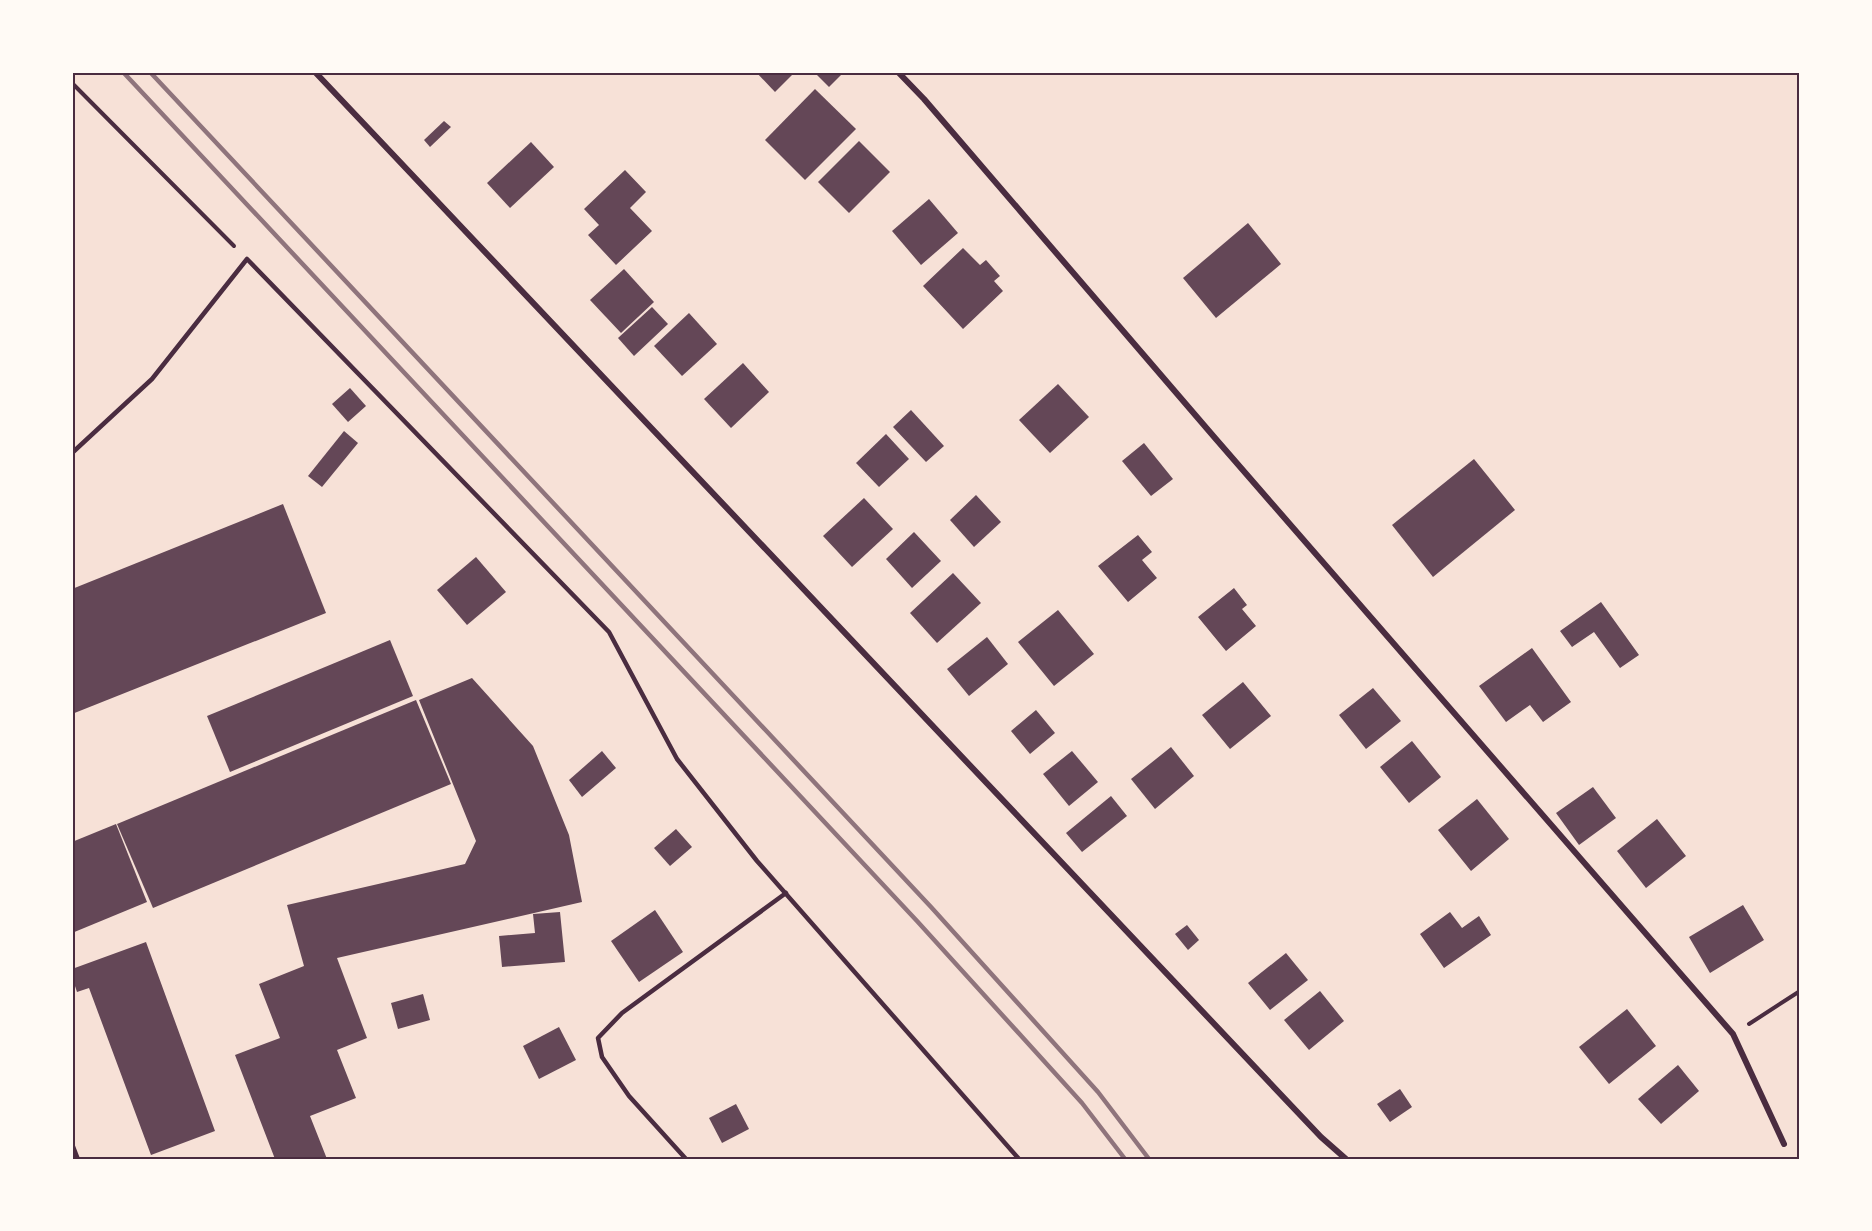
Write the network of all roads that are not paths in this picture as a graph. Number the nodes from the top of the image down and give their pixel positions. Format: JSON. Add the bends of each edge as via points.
{"nodes":[{"id":1,"x":315,"y":72,"type":"edge"},
{"id":2,"x":898,"y":72,"type":"edge"},
{"id":3,"x":72,"y":453,"type":"edge"},
{"id":4,"x":786,"y":893,"type":"junction"},
{"id":5,"x":1784,"y":1144,"type":"dead end"},
{"id":6,"x":72,"y":1146,"type":"edge"},
{"id":7,"x":76,"y":1159,"type":"edge"},
{"id":8,"x":686,"y":1159,"type":"edge"},
{"id":9,"x":1019,"y":1159,"type":"edge"},
{"id":10,"x":1346,"y":1159,"type":"edge"}],
"edges":[{"from":1,"to":10,"type":"street"},
{"from":2,"to":5,"type":"street","via":[[1733,1034]]},
{"from":3,"to":4,"type":"lane","via":[[152,379],[247,259],[609,632],[677,759]]},
{"from":4,"to":8,"type":"lane","via":[[622,1013],[598,1038],[602,1057],[628,1096]]},
{"from":4,"to":9,"type":"lane"},
{"from":6,"to":7,"type":"street"}]}
